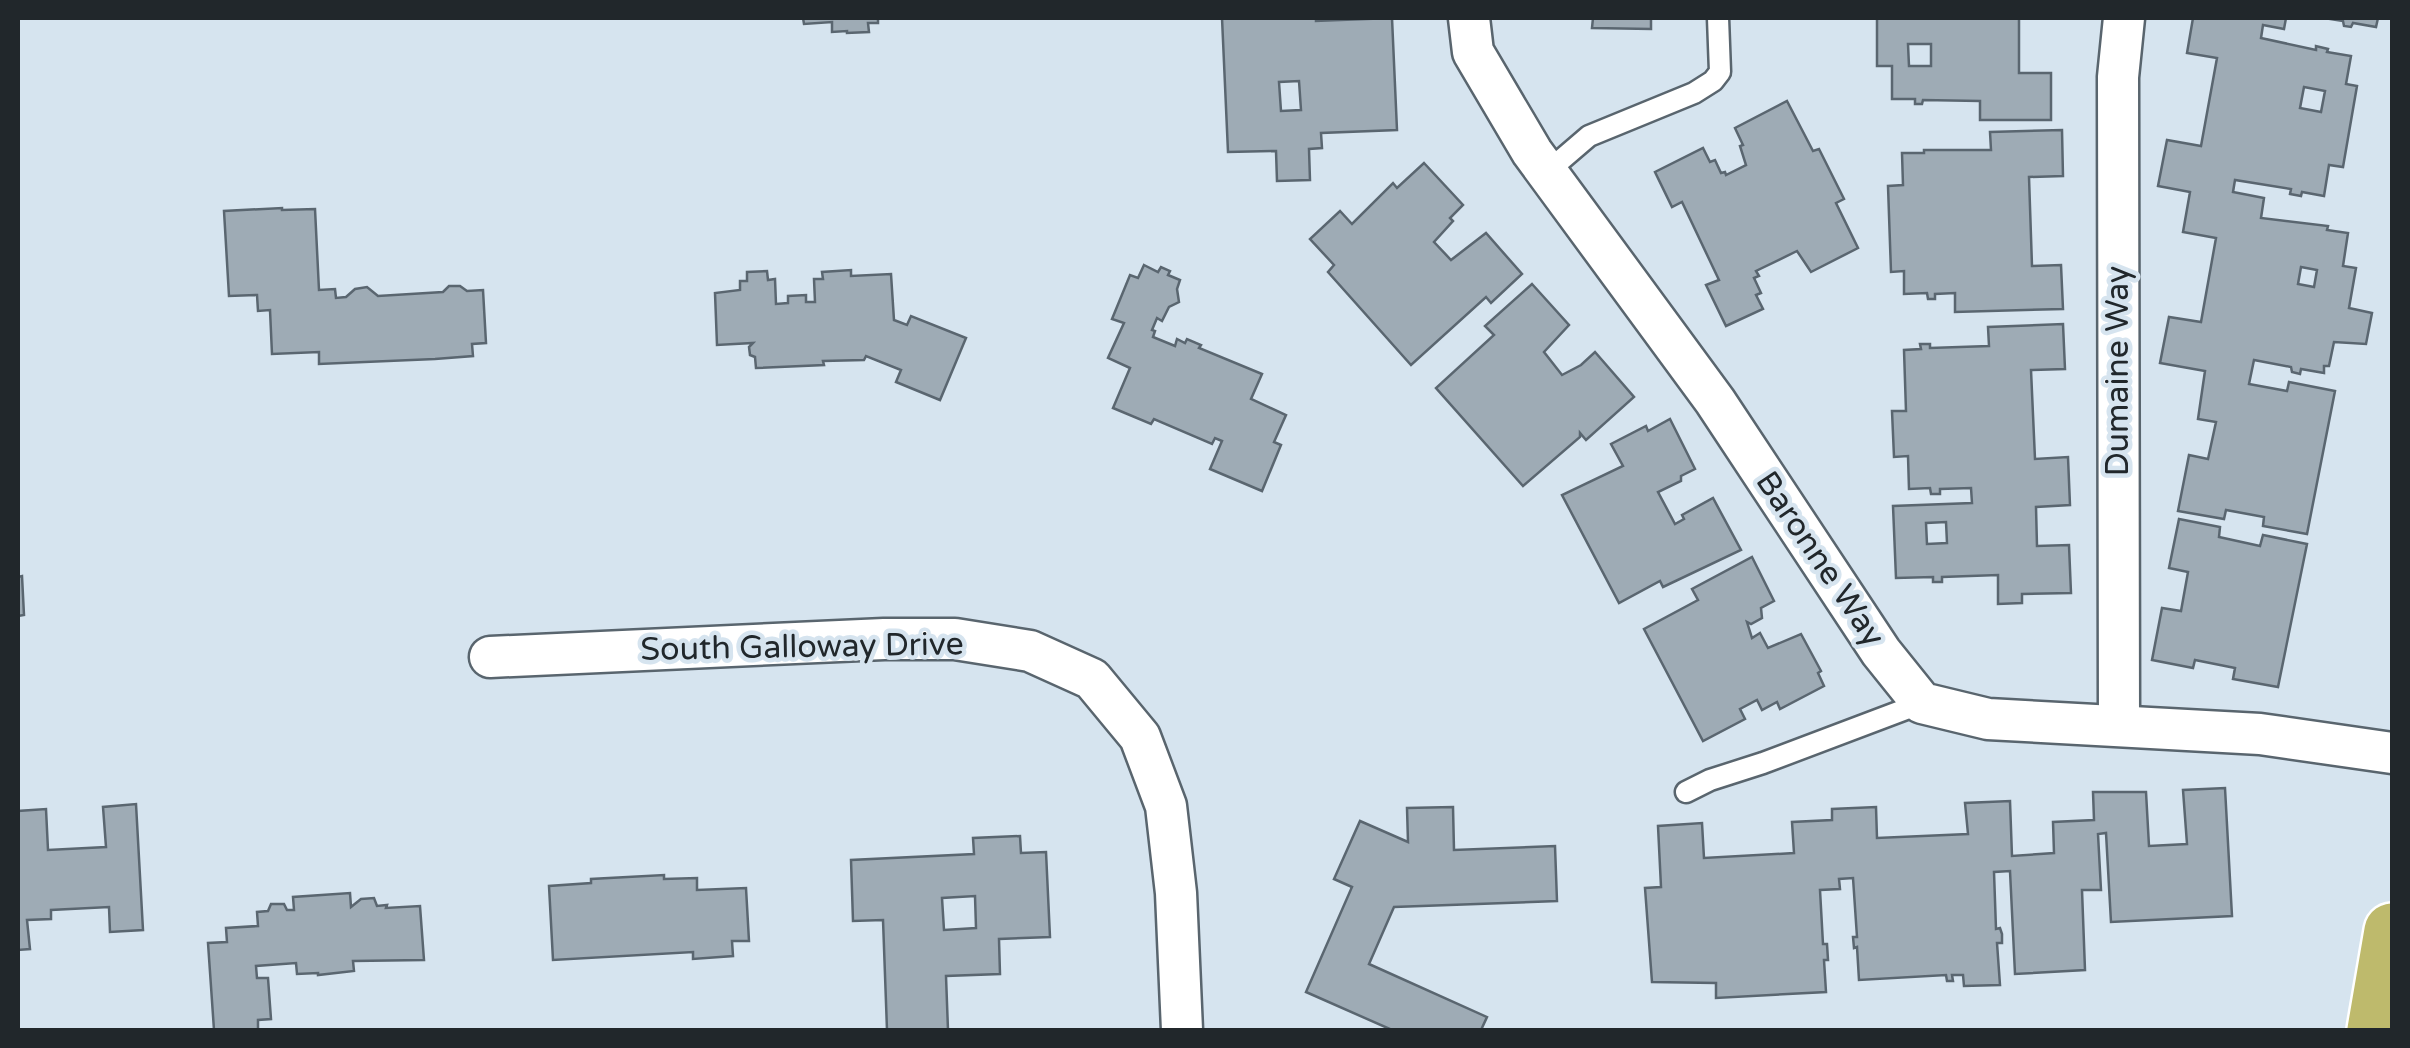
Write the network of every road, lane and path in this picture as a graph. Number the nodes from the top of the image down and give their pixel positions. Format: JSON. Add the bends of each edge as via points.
{"nodes":[{"id":1,"x":1469,"y":18,"type":"edge"},
{"id":2,"x":1718,"y":18,"type":"edge"},
{"id":3,"x":2124,"y":18,"type":"edge"},
{"id":4,"x":1547,"y":172,"type":"junction"},
{"id":5,"x":490,"y":656,"type":"dead end"},
{"id":6,"x":1922,"y":702,"type":"junction"},
{"id":7,"x":2119,"y":725,"type":"junction"},
{"id":8,"x":2392,"y":752,"type":"edge"},
{"id":9,"x":1686,"y":792,"type":"dead end"},
{"id":10,"x":2392,"y":931,"type":"edge"},
{"id":11,"x":1182,"y":1030,"type":"edge"},
{"id":12,"x":2375,"y":1030,"type":"edge"}],
"edges":[{"from":1,"to":4,"type":"street","name":"Baronne Way","via":[[1472,52]]},
{"from":2,"to":4,"type":"lane","via":[[1720,72],[1713,82],[1588,136]]},
{"from":3,"to":7,"type":"street","name":"Dumaine Way","via":[[2118,77]]},
{"from":4,"to":6,"type":"street","name":"Baronne Way"},
{"from":5,"to":11,"type":"street","name":"South Galloway Drive","via":[[956,639],[1030,651],[1092,679],[1140,738],[1166,806]]},
{"from":6,"to":7,"type":"street","via":[[1988,719]]},
{"from":6,"to":9,"type":"lane"},
{"from":7,"to":8,"type":"street"},
{"from":10,"to":12,"type":"main road"}]}
